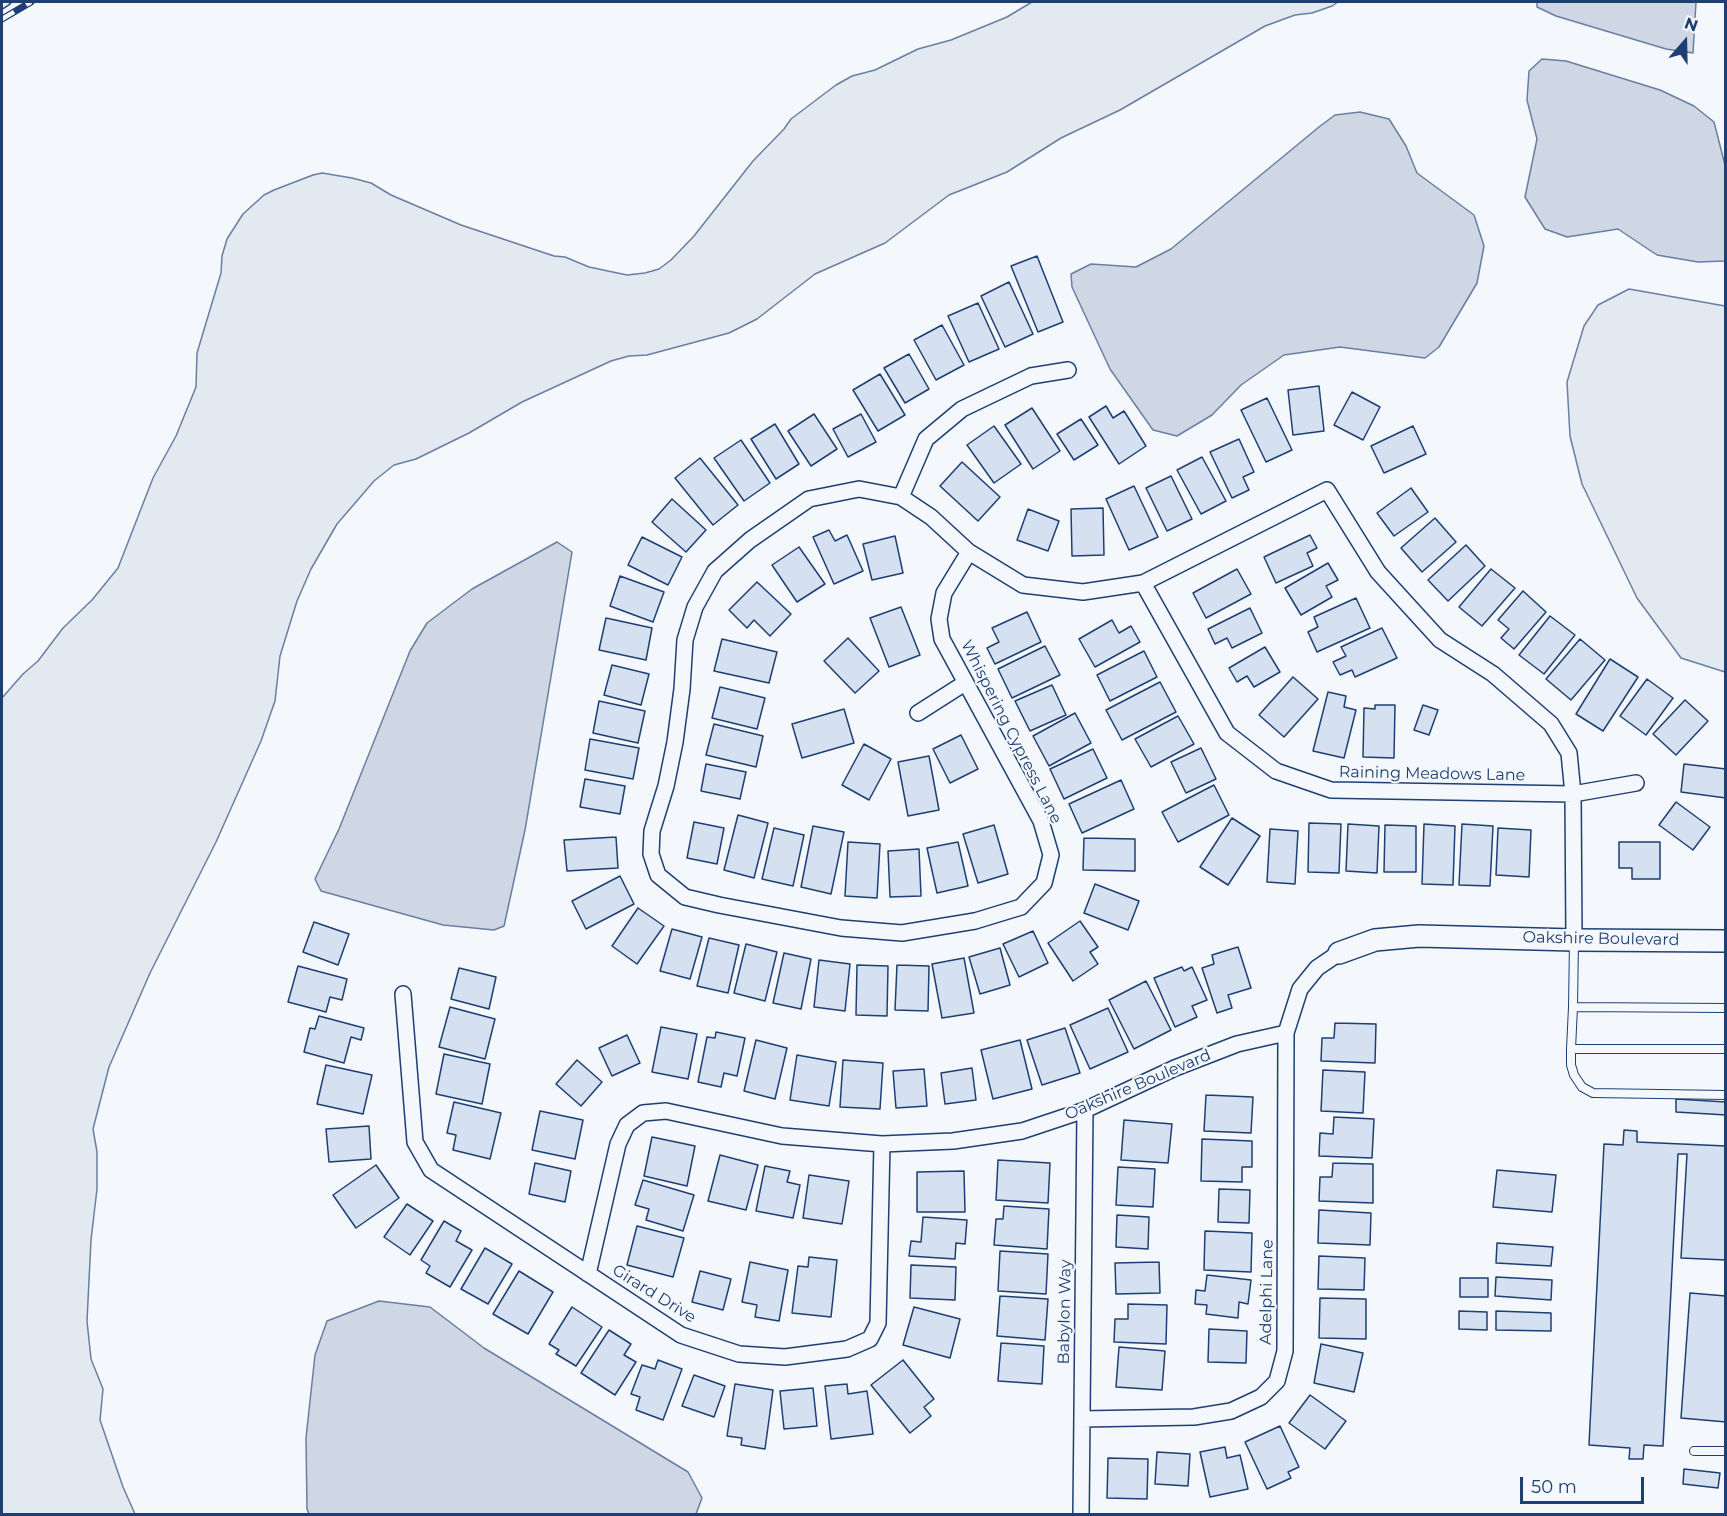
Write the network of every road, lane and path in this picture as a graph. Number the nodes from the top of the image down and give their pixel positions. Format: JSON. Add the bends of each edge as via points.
{"nodes":[{"id":1,"x":1068,"y":370,"type":"dead end"},
{"id":2,"x":901,"y":497,"type":"junction"},
{"id":3,"x":969,"y":552,"type":"junction"},
{"id":4,"x":1143,"y":583,"type":"junction"},
{"id":5,"x":965,"y":683,"type":"junction"},
{"id":6,"x":918,"y":712,"type":"dead end"},
{"id":7,"x":1636,"y":783,"type":"dead end"},
{"id":8,"x":1573,"y":794,"type":"junction"},
{"id":9,"x":1574,"y":940,"type":"junction"},
{"id":10,"x":1725,"y":941,"type":"edge"},
{"id":11,"x":1339,"y":953,"type":"joint"},
{"id":12,"x":403,"y":994,"type":"dead end"},
{"id":13,"x":1573,"y":1007,"type":"junction"},
{"id":14,"x":1725,"y":1008,"type":"edge"},
{"id":15,"x":1287,"y":1033,"type":"junction"},
{"id":16,"x":1571,"y":1049,"type":"junction"},
{"id":17,"x":1725,"y":1049,"type":"edge"},
{"id":18,"x":1725,"y":1095,"type":"edge"},
{"id":19,"x":1085,"y":1110,"type":"junction"},
{"id":20,"x":882,"y":1144,"type":"junction"},
{"id":21,"x":588,"y":1274,"type":"junction"},
{"id":22,"x":1082,"y":1419,"type":"junction"},
{"id":23,"x":1694,"y":1451,"type":"dead end"},
{"id":24,"x":1725,"y":1451,"type":"edge"},
{"id":25,"x":1081,"y":1515,"type":"edge"}],
"edges":[{"from":1,"to":2,"type":"street","via":[[1031,376],[962,409],[926,439]]},
{"from":2,"to":3,"type":"street","name":"Whispering Cypress Lane","via":[[931,517]]},
{"from":2,"to":5,"type":"street","name":"Whispering Cypress Lane","via":[[859,489],[809,500],[750,540],[715,571],[695,607],[685,640],[675,742],[652,831],[651,854],[658,875],[685,897],[840,928],[902,933],[975,921],[1021,907],[1044,883],[1051,855],[1041,821]]},
{"from":3,"to":4,"type":"street","name":"Whispering Cypress Lane","via":[[1023,585],[1083,592]]},
{"from":3,"to":5,"type":"street","name":"Whispering Cypress Lane","via":[[944,593],[939,619],[942,639]]},
{"from":4,"to":8,"type":"street","name":"Raining Meadows Lane","via":[[1227,733],[1276,771],[1331,790]]},
{"from":4,"to":8,"type":"street","name":"Whispering Cypress Lane","via":[[1327,490],[1378,572],[1440,640],[1493,674],[1551,724],[1569,753]]},
{"from":5,"to":6,"type":"street"},
{"from":7,"to":8,"type":"street","name":"Raining Meadows Lane"},
{"from":8,"to":9,"type":"street","name":"Whispering Cypress Lane"},
{"from":9,"to":10,"type":"street","name":"Oakshire Boulevard"},
{"from":9,"to":11,"type":"street","name":"Oakshire Boulevard","via":[[1419,936],[1375,940]]},
{"from":9,"to":13,"type":"lane"},
{"from":11,"to":15,"type":"street","name":"Oakshire Boulevard","via":[[1317,968],[1300,989]]},
{"from":12,"to":21,"type":"street","name":"Girard Drive","via":[[415,1142],[431,1170]]},
{"from":13,"to":14,"type":"lane"},
{"from":13,"to":16,"type":"lane"},
{"from":15,"to":19,"type":"street","name":"Oakshire Boulevard","via":[[1226,1048]]},
{"from":15,"to":22,"type":"street","name":"Adelphi Lane","via":[[1285,1351],[1277,1381],[1261,1397],[1231,1411],[1194,1417]]},
{"from":16,"to":17,"type":"lane"},
{"from":16,"to":18,"type":"lane","via":[[1574,1075],[1582,1087],[1593,1093]]},
{"from":19,"to":20,"type":"street","name":"Oakshire Boulevard","via":[[1022,1131],[953,1141]]},
{"from":19,"to":22,"type":"street","name":"Babylon Way"},
{"from":20,"to":21,"type":"street","name":"Oakshire Boulevard","via":[[782,1136],[666,1112],[643,1113],[627,1125],[618,1144]]},
{"from":20,"to":21,"type":"street","name":"Girard Drive","via":[[878,1323],[870,1339],[847,1349],[785,1357],[739,1354],[681,1335]]},
{"from":22,"to":25,"type":"street","name":"Babylon Way"},
{"from":23,"to":24,"type":"lane"}]}
